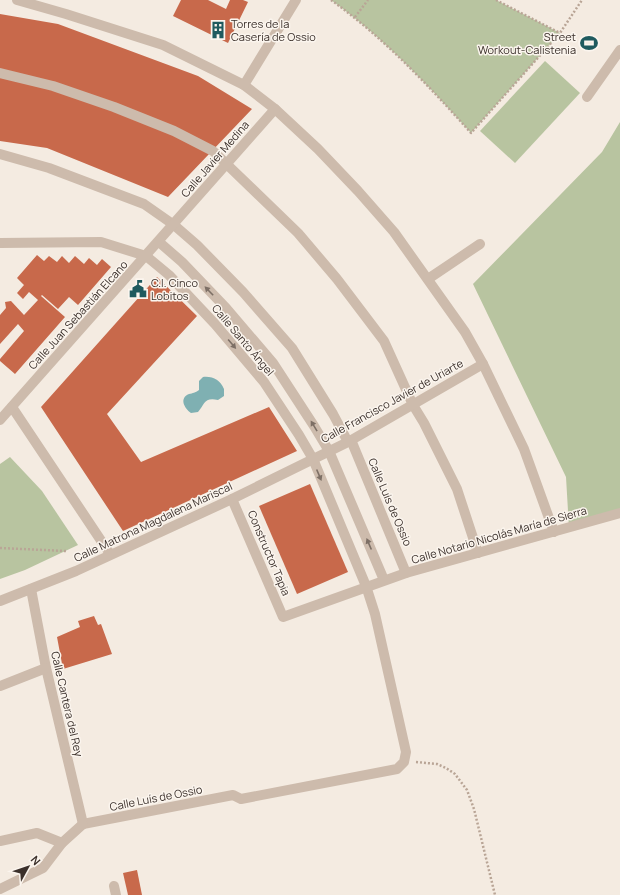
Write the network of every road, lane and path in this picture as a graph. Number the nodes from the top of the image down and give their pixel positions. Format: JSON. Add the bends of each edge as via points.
{"nodes":[{"id":1,"x":18,"y":0,"type":"edge"},
{"id":2,"x":296,"y":0,"type":"edge"},
{"id":3,"x":331,"y":0,"type":"edge"},
{"id":4,"x":368,"y":0,"type":"edge"},
{"id":5,"x":496,"y":0,"type":"edge"},
{"id":6,"x":582,"y":0,"type":"edge"},
{"id":7,"x":355,"y":17,"type":"junction"},
{"id":8,"x":560,"y":34,"type":"junction"},
{"id":9,"x":620,"y":50,"type":"edge"},
{"id":10,"x":0,"y":73,"type":"edge"},
{"id":11,"x":244,"y":84,"type":"junction"},
{"id":12,"x":587,"y":97,"type":"dead end"},
{"id":13,"x":275,"y":109,"type":"junction"},
{"id":14,"x":0,"y":154,"type":"edge"},
{"id":15,"x":227,"y":165,"type":"junction"},
{"id":16,"x":174,"y":225,"type":"junction"},
{"id":17,"x":0,"y":242,"type":"edge"},
{"id":18,"x":159,"y":242,"type":"junction"},
{"id":19,"x":480,"y":244,"type":"dead end"},
{"id":20,"x":146,"y":256,"type":"junction"},
{"id":21,"x":428,"y":279,"type":"junction"},
{"id":22,"x":483,"y":364,"type":"junction"},
{"id":23,"x":413,"y":405,"type":"junction"},
{"id":24,"x":12,"y":407,"type":"junction"},
{"id":25,"x":0,"y":420,"type":"edge"},
{"id":26,"x":350,"y":441,"type":"junction"},
{"id":27,"x":329,"y":451,"type":"junction"},
{"id":28,"x":313,"y":459,"type":"junction"},
{"id":29,"x":232,"y":499,"type":"junction"},
{"id":30,"x":620,"y":513,"type":"edge"},
{"id":31,"x":554,"y":532,"type":"junction"},
{"id":32,"x":0,"y":548,"type":"edge"},
{"id":33,"x":66,"y":551,"type":"dead end"},
{"id":34,"x":478,"y":553,"type":"junction"},
{"id":35,"x":110,"y":554,"type":"junction"},
{"id":36,"x":406,"y":573,"type":"junction"},
{"id":37,"x":384,"y":580,"type":"junction"},
{"id":38,"x":366,"y":586,"type":"junction"},
{"id":39,"x":31,"y":589,"type":"junction"},
{"id":40,"x":0,"y":600,"type":"edge"},
{"id":41,"x":283,"y":617,"type":"joint"},
{"id":42,"x":46,"y":668,"type":"junction"},
{"id":43,"x":0,"y":686,"type":"edge"},
{"id":44,"x":404,"y":762,"type":"junction"},
{"id":45,"x":82,"y":824,"type":"junction"},
{"id":46,"x":0,"y":841,"type":"edge"},
{"id":47,"x":62,"y":843,"type":"junction"},
{"id":48,"x":0,"y":890,"type":"edge"},
{"id":49,"x":495,"y":895,"type":"edge"}],
"edges":[{"from":1,"to":11,"type":"street","via":[[163,45]]},
{"from":2,"to":11,"type":"street"},
{"from":3,"to":7,"type":"path"},
{"from":4,"to":7,"type":"path"},
{"from":5,"to":8,"type":"path"},
{"from":6,"to":8,"type":"path"},
{"from":7,"to":8,"type":"path","via":[[418,75],[471,133]]},
{"from":9,"to":12,"type":"street"},
{"from":10,"to":15,"type":"street","via":[[53,86],[167,128],[213,151]]},
{"from":11,"to":13,"type":"street"},
{"from":13,"to":15,"type":"street","name":"Calle Javier Medina"},
{"from":13,"to":21,"type":"street","via":[[358,190],[394,232]]},
{"from":14,"to":16,"type":"street","via":[[49,168],[144,204]]},
{"from":15,"to":16,"type":"street","name":"Calle Javier Medina"},
{"from":15,"to":23,"type":"street","via":[[298,233],[337,279],[384,341]]},
{"from":16,"to":18,"type":"street","name":"Calle Juan Sebastián Elcano"},
{"from":16,"to":26,"type":"street","via":[[243,292],[292,348]]},
{"from":17,"to":20,"type":"street","name":"Calle Santo Ángel","via":[[101,242]]},
{"from":18,"to":20,"type":"street","name":"Calle Juan Sebastián Elcano"},
{"from":27,"to":18,"type":"street","name":"Calle Santo Ángel","one_way":true,"via":[[273,362],[226,308]]},
{"from":19,"to":21,"type":"street"},
{"from":20,"to":24,"type":"street","name":"Calle Juan Sebastián Elcano"},
{"from":20,"to":28,"type":"street","name":"Calle Santo Ángel","one_way":true,"via":[[169,275],[264,382]]},
{"from":21,"to":22,"type":"street","via":[[465,332]]},
{"from":22,"to":23,"type":"street","name":"Calle Francisco Javier de Uriarte"},
{"from":22,"to":31,"type":"street","via":[[524,449]]},
{"from":23,"to":26,"type":"street","name":"Calle Francisco Javier de Uriarte"},
{"from":23,"to":34,"type":"street","via":[[457,489]]},
{"from":24,"to":25,"type":"street","name":"Calle Juan Sebastián Elcano"},
{"from":24,"to":35,"type":"street"},
{"from":26,"to":27,"type":"street","name":"Calle Francisco Javier de Uriarte"},
{"from":26,"to":36,"type":"street","name":"Calle Luis de Ossio"},
{"from":27,"to":28,"type":"street","name":"Calle Francisco Javier de Uriarte"},
{"from":37,"to":27,"type":"street","name":"Calle Santo Ángel","one_way":true},
{"from":28,"to":29,"type":"street","name":"Calle Matrona Magdalena Mariscal"},
{"from":28,"to":38,"type":"street","name":"Calle Santo Ángel","one_way":true},
{"from":29,"to":35,"type":"street","name":"Calle Matrona Magdalena Mariscal"},
{"from":29,"to":41,"type":"street","name":"Constructor Tapia"},
{"from":30,"to":31,"type":"street","name":"Calle Notario Nicolás María de Sierra"},
{"from":31,"to":34,"type":"street","name":"Calle Notario Nicolás María de Sierra"},
{"from":32,"to":33,"type":"path"},
{"from":34,"to":36,"type":"street","name":"Calle Notario Nicolás María de Sierra"},
{"from":35,"to":39,"type":"street","name":"Calle Matrona Magdalena Mariscal"},
{"from":36,"to":37,"type":"street","name":"Calle Notario Nicolás María de Sierra"},
{"from":37,"to":38,"type":"street","name":"Calle Notario Nicolás María de Sierra"},
{"from":38,"to":41,"type":"street","name":"Calle Notario Nicolás María de Sierra"},
{"from":38,"to":44,"type":"street","name":"Calle Santo Ángel","via":[[375,614],[406,752]]},
{"from":39,"to":40,"type":"street","name":"Calle Matrona Magdalena Mariscal"},
{"from":39,"to":42,"type":"street","name":"Calle Cantera del Rey"},
{"from":42,"to":43,"type":"street"},
{"from":42,"to":45,"type":"street","name":"Calle Cantera del Rey"},
{"from":44,"to":45,"type":"street","name":"Calle Luís de Ossio","via":[[397,769],[241,799],[233,795]]},
{"from":44,"to":49,"type":"path","via":[[437,764],[455,774],[467,790]]},
{"from":45,"to":47,"type":"street"},
{"from":46,"to":47,"type":"street","via":[[37,833]]},
{"from":47,"to":48,"type":"street","via":[[42,868]]}]}
